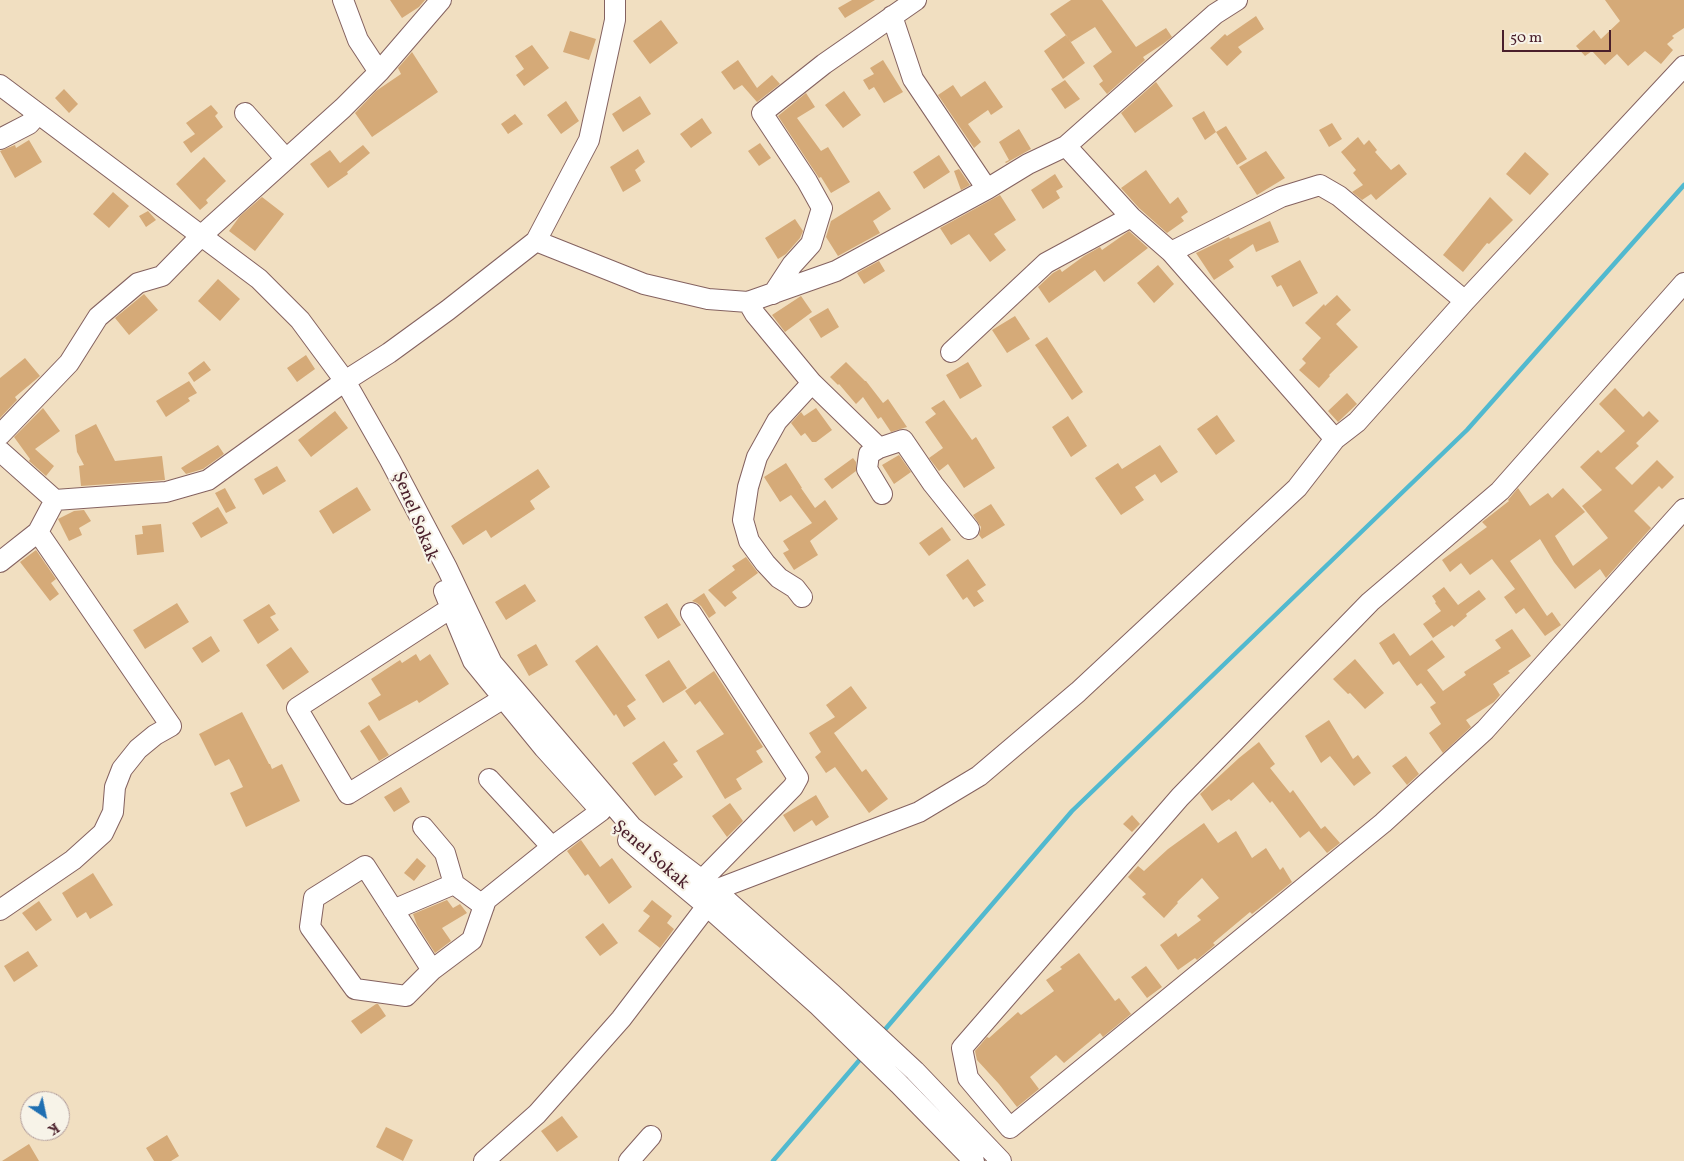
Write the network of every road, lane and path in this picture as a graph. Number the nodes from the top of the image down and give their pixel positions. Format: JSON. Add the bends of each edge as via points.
{"nodes":[{"id":1,"x":343,"y":0,"type":"edge"},
{"id":2,"x":441,"y":0,"type":"edge"},
{"id":3,"x":615,"y":0,"type":"edge"},
{"id":4,"x":916,"y":0,"type":"edge"},
{"id":5,"x":1237,"y":0,"type":"edge"},
{"id":6,"x":892,"y":16,"type":"junction"},
{"id":7,"x":1684,"y":66,"type":"edge"},
{"id":8,"x":378,"y":72,"type":"junction"},
{"id":9,"x":0,"y":85,"type":"edge"},
{"id":10,"x":245,"y":113,"type":"dead end"},
{"id":11,"x":38,"y":114,"type":"junction"},
{"id":12,"x":0,"y":139,"type":"edge"},
{"id":13,"x":1066,"y":146,"type":"junction"},
{"id":14,"x":286,"y":159,"type":"junction"},
{"id":15,"x":988,"y":189,"type":"junction"},
{"id":16,"x":1131,"y":216,"type":"junction"},
{"id":17,"x":202,"y":235,"type":"junction"},
{"id":18,"x":536,"y":241,"type":"junction"},
{"id":19,"x":1171,"y":252,"type":"junction"},
{"id":20,"x":1684,"y":283,"type":"edge"},
{"id":21,"x":773,"y":294,"type":"junction"},
{"id":22,"x":1465,"y":301,"type":"junction"},
{"id":23,"x":748,"y":302,"type":"junction"},
{"id":24,"x":951,"y":352,"type":"dead end"},
{"id":25,"x":345,"y":381,"type":"junction"},
{"id":26,"x":812,"y":383,"type":"junction"},
{"id":27,"x":0,"y":435,"type":"edge"},
{"id":28,"x":1335,"y":439,"type":"junction"},
{"id":29,"x":879,"y":448,"type":"junction"},
{"id":30,"x":0,"y":451,"type":"edge"},
{"id":31,"x":390,"y":460,"type":"junction"},
{"id":32,"x":882,"y":494,"type":"dead end"},
{"id":33,"x":55,"y":500,"type":"junction"},
{"id":34,"x":1684,"y":509,"type":"edge"},
{"id":35,"x":969,"y":529,"type":"dead end"},
{"id":36,"x":38,"y":532,"type":"junction"},
{"id":37,"x":0,"y":562,"type":"edge"},
{"id":38,"x":802,"y":597,"type":"dead end"},
{"id":39,"x":451,"y":608,"type":"junction"},
{"id":40,"x":691,"y":613,"type":"dead end"},
{"id":41,"x":504,"y":698,"type":"junction"},
{"id":42,"x":489,"y":779,"type":"dead end"},
{"id":43,"x":601,"y":811,"type":"junction"},
{"id":44,"x":423,"y":827,"type":"dead end"},
{"id":45,"x":552,"y":846,"type":"junction"},
{"id":46,"x":454,"y":884,"type":"junction"},
{"id":47,"x":708,"y":892,"type":"junction"},
{"id":48,"x":484,"y":906,"type":"junction"},
{"id":49,"x":0,"y":910,"type":"edge"},
{"id":50,"x":393,"y":910,"type":"junction"},
{"id":51,"x":432,"y":970,"type":"junction"},
{"id":52,"x":826,"y":1000,"type":"junction"},
{"id":53,"x":651,"y":1136,"type":"dead end"},
{"id":54,"x":484,"y":1161,"type":"edge"},
{"id":55,"x":630,"y":1161,"type":"edge"},
{"id":56,"x":974,"y":1161,"type":"edge"},
{"id":57,"x":1001,"y":1161,"type":"edge"}],
"edges":[{"from":1,"to":8,"type":"street","via":[[358,40]]},
{"from":2,"to":8,"type":"street"},
{"from":3,"to":18,"type":"street","via":[[615,20],[588,140]]},
{"from":4,"to":6,"type":"street"},
{"from":5,"to":13,"type":"street","via":[[1216,14]]},
{"from":6,"to":15,"type":"street","via":[[913,79]]},
{"from":6,"to":21,"type":"street","via":[[762,113],[822,208],[811,244]]},
{"from":7,"to":22,"type":"street"},
{"from":8,"to":14,"type":"street"},
{"from":9,"to":11,"type":"street"},
{"from":10,"to":14,"type":"street"},
{"from":11,"to":12,"type":"street","via":[[29,124]]},
{"from":11,"to":17,"type":"street"},
{"from":13,"to":15,"type":"street","via":[[1028,164]]},
{"from":13,"to":16,"type":"street"},
{"from":14,"to":17,"type":"street"},
{"from":15,"to":21,"type":"street","via":[[836,271]]},
{"from":16,"to":19,"type":"street"},
{"from":16,"to":24,"type":"street","via":[[1046,263]]},
{"from":17,"to":25,"type":"street","via":[[259,279],[300,320]]},
{"from":17,"to":27,"type":"street","via":[[162,276],[138,282],[98,317],[69,363]]},
{"from":18,"to":23,"type":"street","via":[[644,284],[708,299]]},
{"from":18,"to":25,"type":"street","via":[[448,310]]},
{"from":19,"to":22,"type":"street","via":[[1281,197],[1320,185],[1339,196]]},
{"from":19,"to":28,"type":"street"},
{"from":20,"to":34,"type":"street","via":[[1500,491],[1370,602],[1180,797],[962,1048],[968,1078],[1010,1128],[1383,823],[1485,730]]},
{"from":21,"to":23,"type":"street"},
{"from":22,"to":28,"type":"street","via":[[1357,422]]},
{"from":23,"to":26,"type":"street"},
{"from":25,"to":31,"type":"street"},
{"from":25,"to":33,"type":"street","via":[[208,480],[166,492]]},
{"from":26,"to":29,"type":"street"},
{"from":26,"to":38,"type":"street","via":[[777,421],[757,457],[743,520],[749,541],[765,563]]},
{"from":28,"to":47,"type":"street","via":[[1297,488],[1078,692],[979,776],[919,812]]},
{"from":29,"to":32,"type":"street","via":[[868,454],[866,469]]},
{"from":29,"to":35,"type":"street","via":[[903,440]]},
{"from":30,"to":33,"type":"street"},
{"from":31,"to":39,"type":"street","name":"Şenel Sokak"},
{"from":31,"to":47,"type":"street","name":"Şenel Sokak","via":[[492,663],[632,827]]},
{"from":33,"to":36,"type":"street"},
{"from":36,"to":37,"type":"street"},
{"from":36,"to":49,"type":"street","via":[[171,726],[138,749],[122,769],[115,787],[112,812],[103,833],[72,860]]},
{"from":39,"to":41,"type":"street","name":"Şenel Sokak","via":[[473,661]]},
{"from":39,"to":41,"type":"street","via":[[297,708],[348,794]]},
{"from":40,"to":47,"type":"street","via":[[798,778]]},
{"from":41,"to":43,"type":"street","name":"Şenel Sokak"},
{"from":42,"to":45,"type":"street"},
{"from":43,"to":45,"type":"street"},
{"from":43,"to":47,"type":"street","name":"Şenel Sokak","via":[[622,835]]},
{"from":44,"to":46,"type":"street","via":[[445,853]]},
{"from":45,"to":48,"type":"street","via":[[486,900]]},
{"from":46,"to":48,"type":"street"},
{"from":46,"to":50,"type":"street"},
{"from":47,"to":52,"type":"street","name":"Şenel Sokak"},
{"from":47,"to":54,"type":"street","via":[[621,1019],[537,1114]]},
{"from":48,"to":51,"type":"street","via":[[472,940]]},
{"from":50,"to":51,"type":"street"},
{"from":50,"to":51,"type":"street","via":[[365,866],[314,898],[310,927],[354,989],[406,996]]},
{"from":52,"to":56,"type":"street","via":[[899,1084]]},
{"from":52,"to":57,"type":"street","via":[[915,1071]]},
{"from":53,"to":55,"type":"street"}]}
